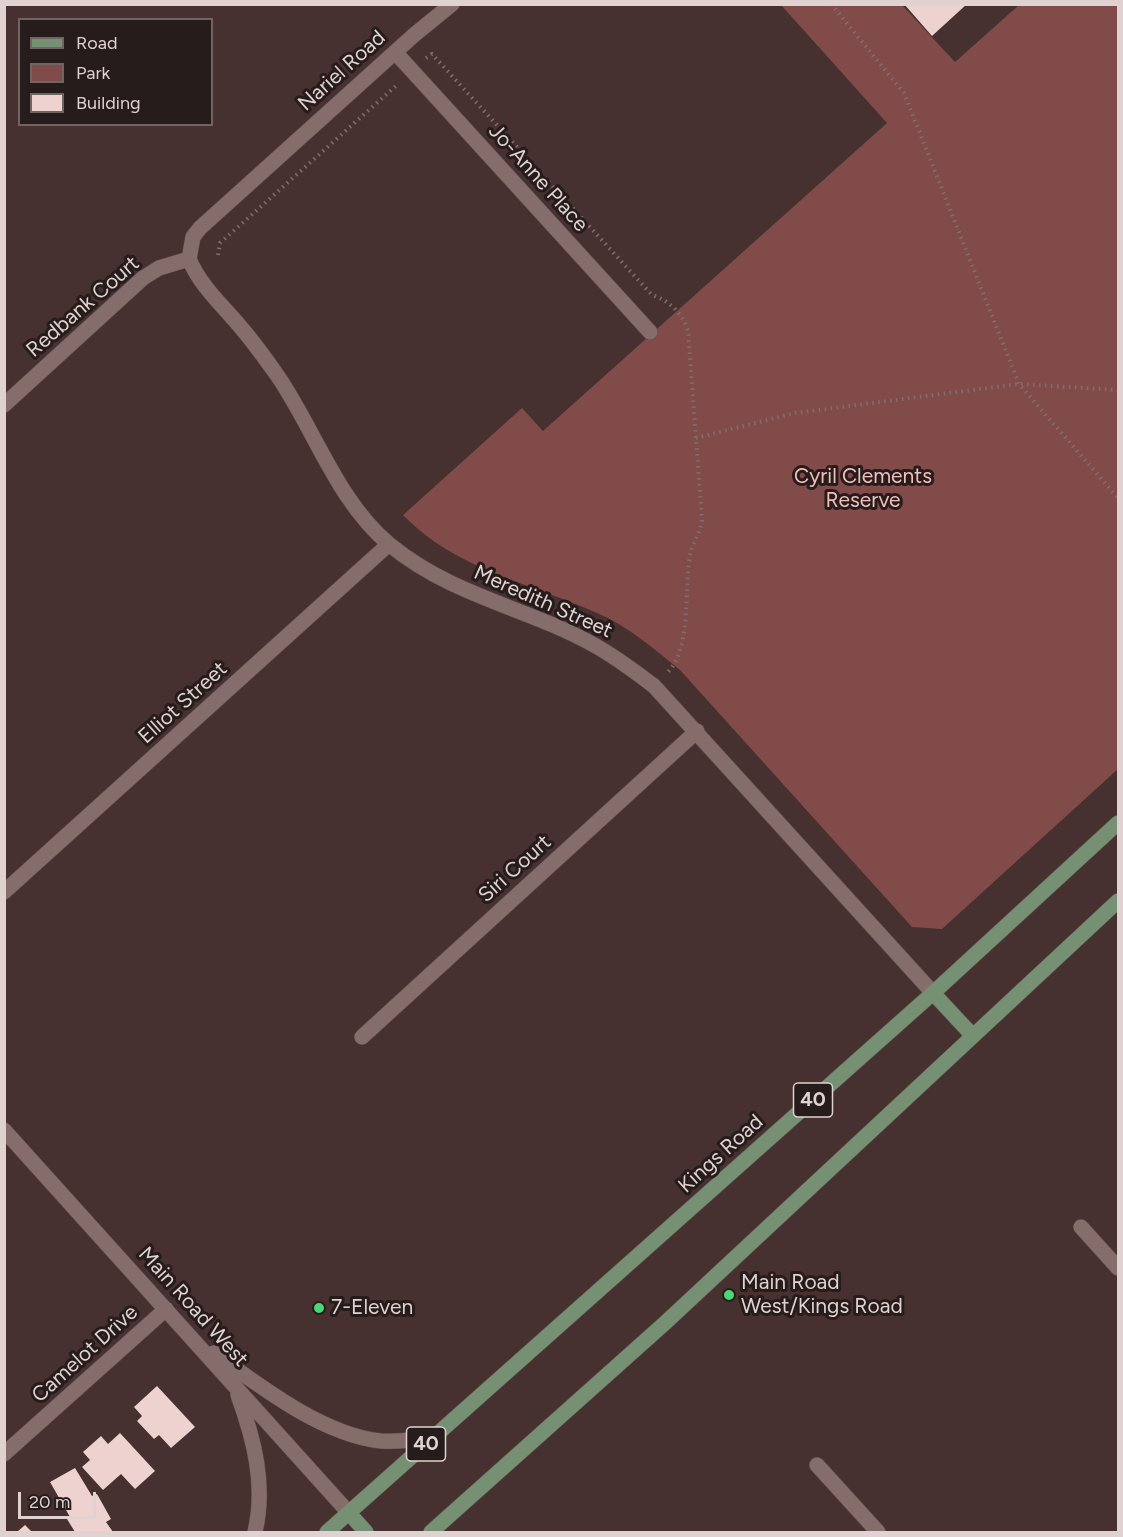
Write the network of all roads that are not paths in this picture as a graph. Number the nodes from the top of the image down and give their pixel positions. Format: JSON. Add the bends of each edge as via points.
{"nodes":[{"id":1,"x":452,"y":4,"type":"edge"},
{"id":2,"x":395,"y":52,"type":"junction"},
{"id":3,"x":189,"y":259,"type":"junction"},
{"id":4,"x":650,"y":332,"type":"dead end"},
{"id":5,"x":4,"y":405,"type":"edge"},
{"id":6,"x":389,"y":544,"type":"junction"},
{"id":7,"x":697,"y":731,"type":"junction"},
{"id":8,"x":1119,"y":823,"type":"edge"},
{"id":9,"x":4,"y":892,"type":"edge"},
{"id":10,"x":1119,"y":901,"type":"edge"},
{"id":11,"x":933,"y":993,"type":"junction"},
{"id":12,"x":973,"y":1036,"type":"junction"},
{"id":13,"x":362,"y":1037,"type":"dead end"},
{"id":14,"x":4,"y":1130,"type":"edge"},
{"id":15,"x":1082,"y":1227,"type":"dead end"},
{"id":16,"x":1119,"y":1268,"type":"edge"},
{"id":17,"x":166,"y":1308,"type":"junction"},
{"id":18,"x":192,"y":1338,"type":"junction"},
{"id":19,"x":235,"y":1386,"type":"junction"},
{"id":20,"x":432,"y":1438,"type":"junction"},
{"id":21,"x":4,"y":1454,"type":"edge"},
{"id":22,"x":817,"y":1465,"type":"dead end"},
{"id":23,"x":349,"y":1514,"type":"junction"},
{"id":24,"x":255,"y":1533,"type":"edge"},
{"id":25,"x":327,"y":1533,"type":"edge"},
{"id":26,"x":366,"y":1533,"type":"edge"},
{"id":27,"x":431,"y":1533,"type":"edge"},
{"id":28,"x":878,"y":1533,"type":"edge"}],
"edges":[{"from":1,"to":2,"type":"street","name":"Nariel Road"},
{"from":2,"to":3,"type":"street","name":"Nariel Road","via":[[200,228]]},
{"from":2,"to":4,"type":"street","name":"Jo-Anne Place"},
{"from":3,"to":5,"type":"street","name":"Redbank Court","via":[[159,268],[143,279]]},
{"from":3,"to":6,"type":"street","name":"Meredith Street","via":[[203,284],[276,374],[348,496]]},
{"from":6,"to":7,"type":"street","name":"Meredith Street","via":[[452,584],[594,645],[654,686]]},
{"from":6,"to":9,"type":"street","name":"Elliot Street"},
{"from":7,"to":11,"type":"street","name":"Meredith Street"},
{"from":7,"to":13,"type":"street","name":"Siri Court"},
{"from":8,"to":11,"type":"main road","name":"Kings Road","number":"40"},
{"from":10,"to":12,"type":"main road"},
{"from":11,"to":12,"type":"main road"},
{"from":11,"to":20,"type":"main road","name":"Kings Road","number":"40"},
{"from":12,"to":27,"type":"main road","via":[[665,1323]]},
{"from":14,"to":17,"type":"street","name":"Main Road West"},
{"from":15,"to":16,"type":"street"},
{"from":17,"to":18,"type":"street","name":"Main Road West"},
{"from":17,"to":21,"type":"street","name":"Camelot Drive"},
{"from":18,"to":19,"type":"street","name":"Main Road West"},
{"from":18,"to":20,"type":"street","via":[[270,1393],[334,1427],[380,1441]]},
{"from":19,"to":23,"type":"street","name":"Main Road West"},
{"from":19,"to":24,"type":"street","via":[[260,1480]]},
{"from":20,"to":23,"type":"main road","name":"Kings Road","number":"40"},
{"from":22,"to":28,"type":"street"},
{"from":23,"to":25,"type":"main road","number":"40"},
{"from":23,"to":26,"type":"main road"}]}
